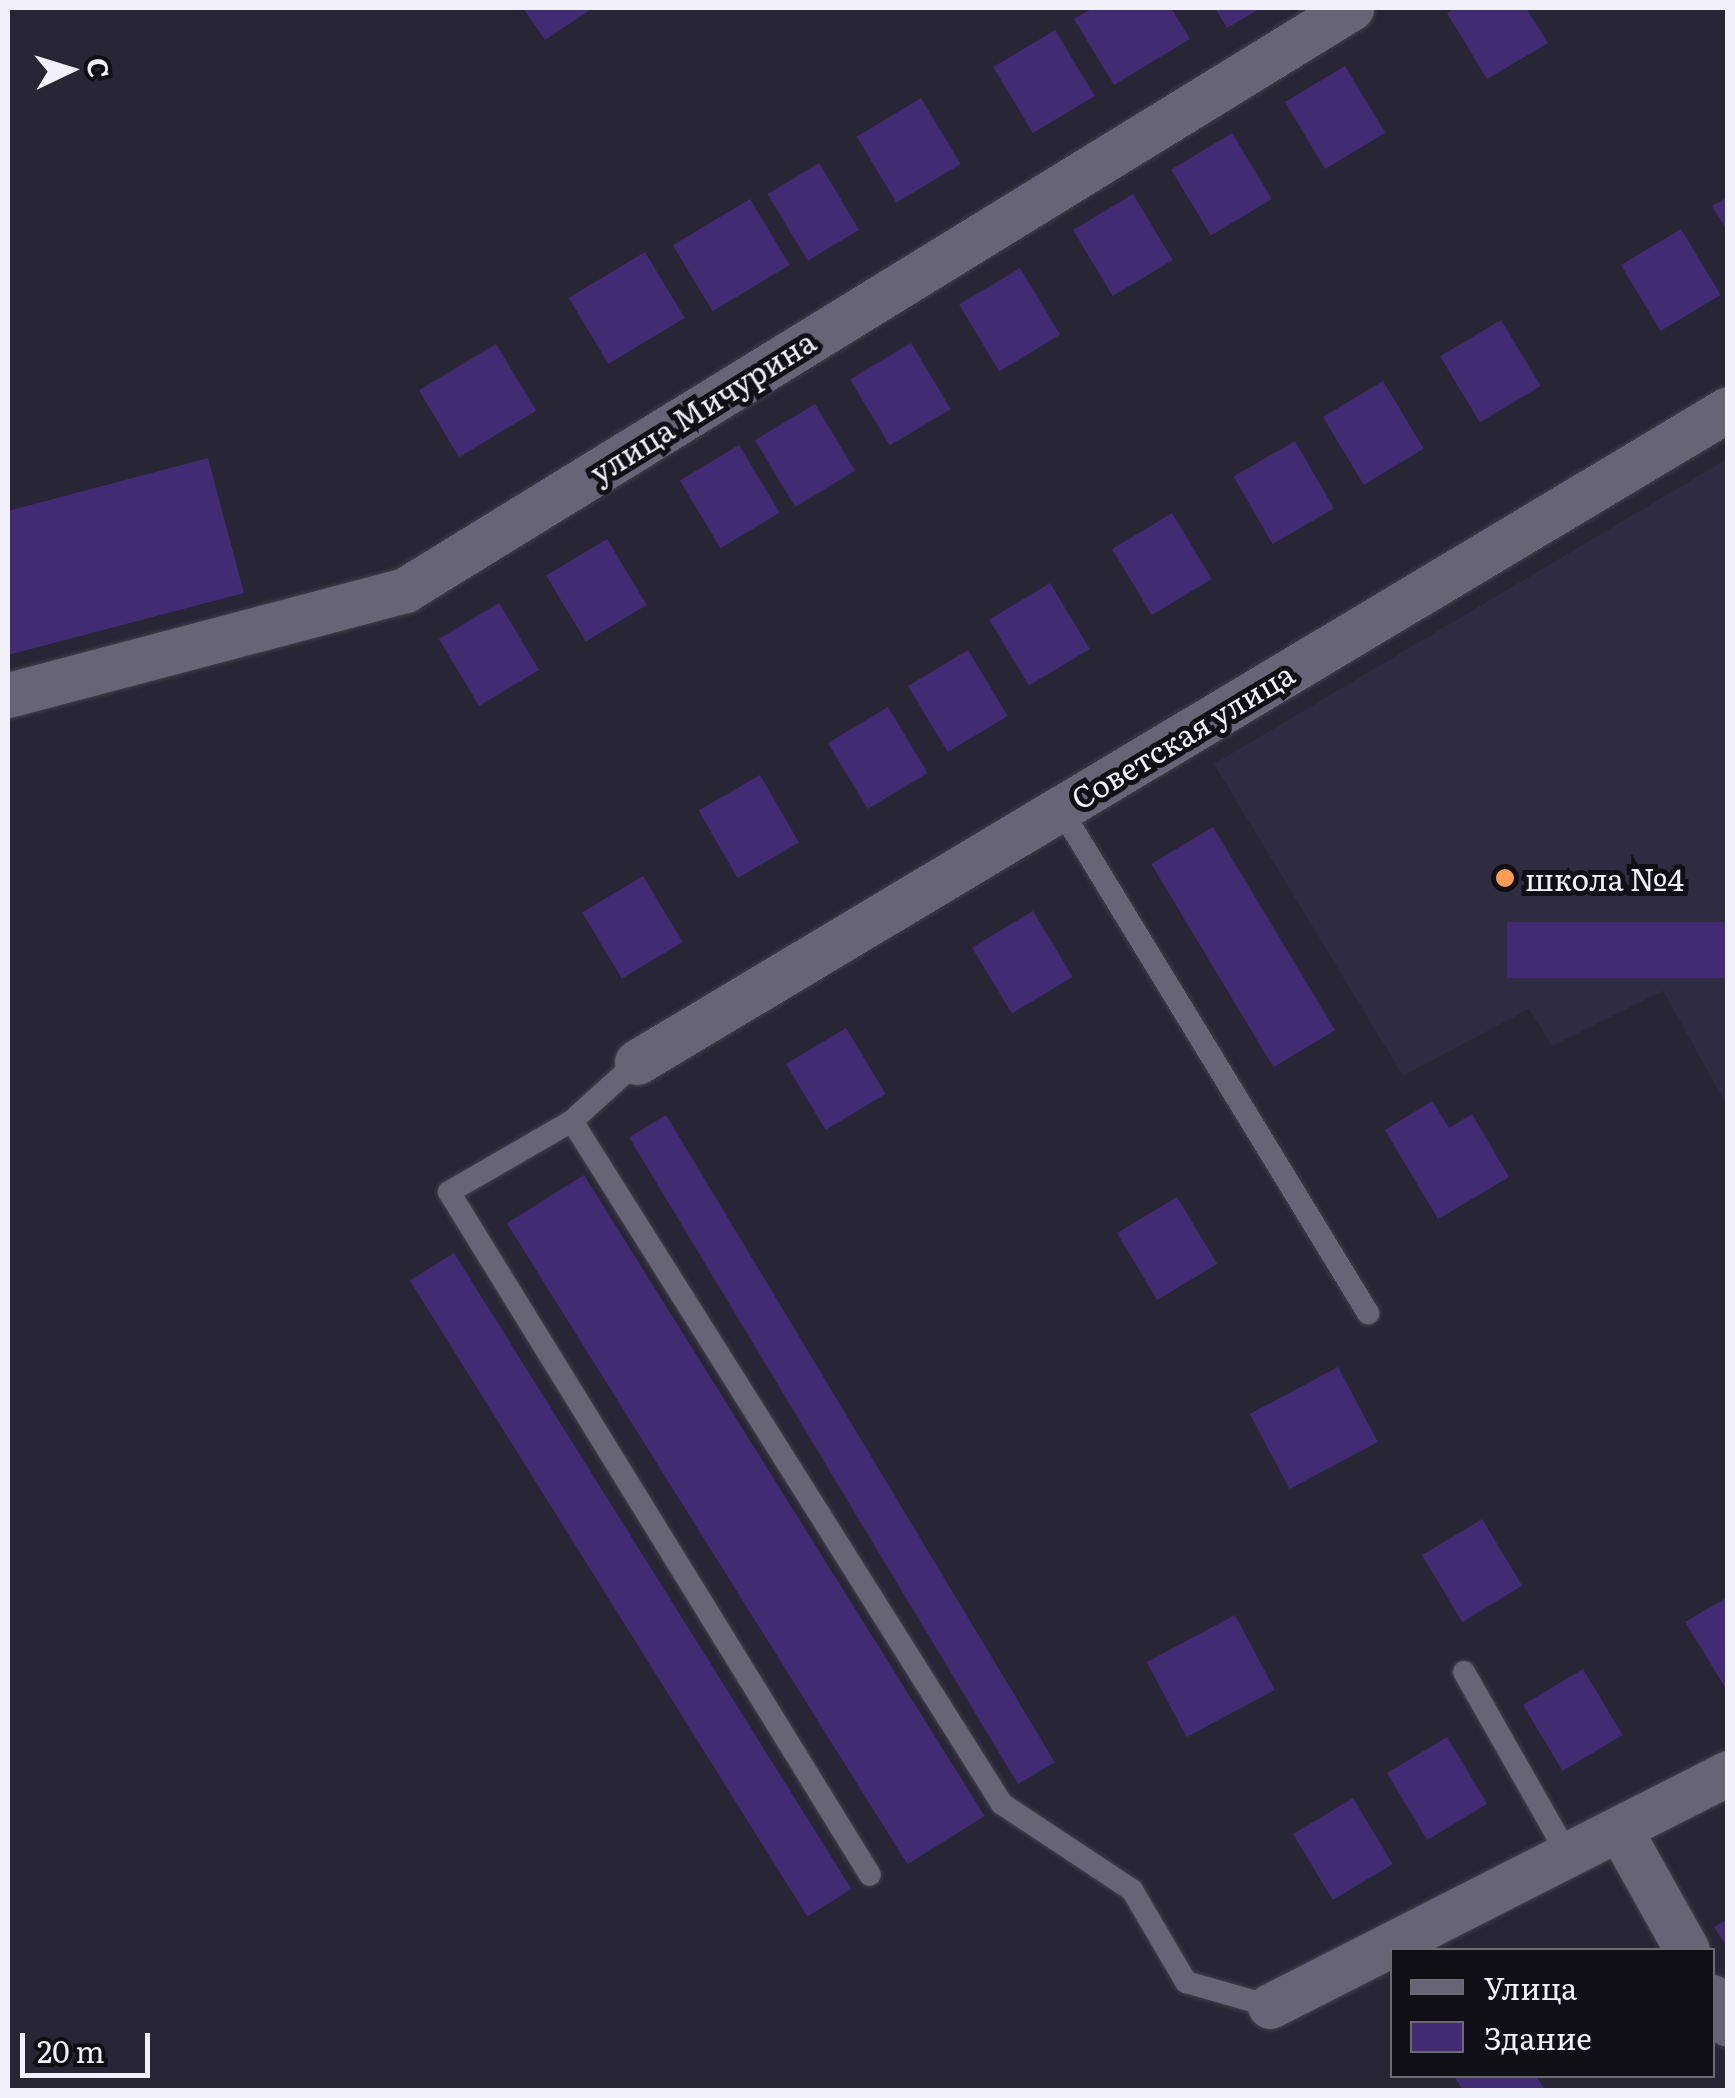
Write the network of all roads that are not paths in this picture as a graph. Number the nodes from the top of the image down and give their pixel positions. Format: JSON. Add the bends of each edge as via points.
{"nodes":[{"id":1,"x":1351,"y":8,"type":"edge"},
{"id":2,"x":1728,"y":408,"type":"edge"},
{"id":3,"x":8,"y":695,"type":"edge"},
{"id":4,"x":1060,"y":808,"type":"junction"},
{"id":5,"x":637,"y":1062,"type":"joint"},
{"id":6,"x":572,"y":1121,"type":"junction"},
{"id":7,"x":1368,"y":1313,"type":"dead end"},
{"id":8,"x":1464,"y":1672,"type":"dead end"},
{"id":9,"x":1728,"y":1773,"type":"edge"},
{"id":10,"x":1620,"y":1830,"type":"junction"},
{"id":11,"x":1568,"y":1856,"type":"junction"},
{"id":12,"x":870,"y":1874,"type":"dead end"},
{"id":13,"x":1686,"y":1948,"type":"edge"},
{"id":14,"x":1715,"y":2002,"type":"edge"},
{"id":15,"x":1270,"y":2006,"type":"joint"},
{"id":16,"x":1728,"y":2024,"type":"edge"}],
"edges":[{"from":1,"to":3,"type":"street","name":"улица Мичурина","via":[[405,590]]},
{"from":2,"to":4,"type":"street","name":"Советская улица"},
{"from":4,"to":5,"type":"street","name":"Советская улица"},
{"from":4,"to":7,"type":"lane"},
{"from":5,"to":6,"type":"lane"},
{"from":6,"to":12,"type":"lane","via":[[449,1192]]},
{"from":6,"to":15,"type":"lane","via":[[1002,1804],[1132,1890],[1186,1982]]},
{"from":8,"to":11,"type":"lane"},
{"from":9,"to":10,"type":"street"},
{"from":10,"to":11,"type":"street"},
{"from":10,"to":13,"type":"street"},
{"from":11,"to":15,"type":"street"},
{"from":14,"to":16,"type":"street"}]}
